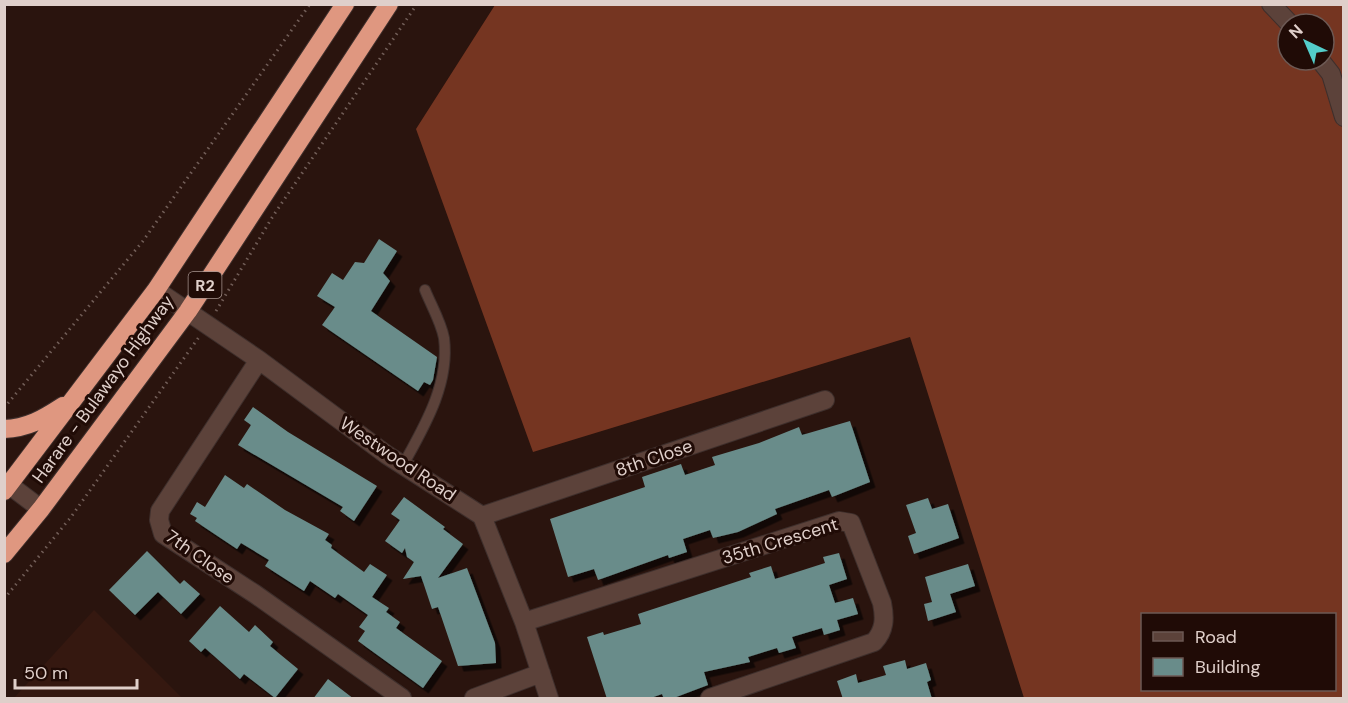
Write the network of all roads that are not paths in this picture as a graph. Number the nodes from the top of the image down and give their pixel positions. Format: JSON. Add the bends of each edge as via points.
{"nodes":[{"id":1,"x":345,"y":4,"type":"edge"},
{"id":2,"x":389,"y":4,"type":"edge"},
{"id":3,"x":1332,"y":72,"type":"edge"},
{"id":4,"x":1344,"y":117,"type":"edge"},
{"id":5,"x":156,"y":290,"type":"junction"},
{"id":6,"x":425,"y":290,"type":"dead end"},
{"id":7,"x":188,"y":311,"type":"junction"},
{"id":8,"x":259,"y":360,"type":"junction"},
{"id":9,"x":76,"y":396,"type":"junction"},
{"id":10,"x":825,"y":400,"type":"dead end"},
{"id":11,"x":4,"y":429,"type":"edge"},
{"id":12,"x":403,"y":465,"type":"junction"},
{"id":13,"x":6,"y":486,"type":"edge"},
{"id":14,"x":41,"y":509,"type":"junction"},
{"id":15,"x":482,"y":516,"type":"junction"},
{"id":16,"x":4,"y":554,"type":"edge"},
{"id":17,"x":525,"y":622,"type":"junction"},
{"id":18,"x":541,"y":673,"type":"junction"},
{"id":19,"x":402,"y":699,"type":"edge"},
{"id":20,"x":474,"y":699,"type":"edge"},
{"id":21,"x":549,"y":699,"type":"edge"},
{"id":22,"x":710,"y":699,"type":"edge"}],
"edges":[{"from":1,"to":5,"type":"highway","name":"Harare - Bulawayo Highway","number":"R2"},
{"from":2,"to":7,"type":"highway","name":"Harare - Bulawayo Highway","number":"R2"},
{"from":3,"to":4,"type":"street"},
{"from":5,"to":7,"type":"street","name":"Westwood Road"},
{"from":5,"to":9,"type":"highway","name":"Harare - Bulawayo Highway","number":"R2"},
{"from":6,"to":12,"type":"lane","via":[[444,338],[442,379],[428,420]]},
{"from":7,"to":8,"type":"street","name":"Westwood Road"},
{"from":7,"to":14,"type":"highway","name":"Harare - Bulawayo Highway","number":"R2"},
{"from":8,"to":12,"type":"street","name":"Westwood Road"},
{"from":8,"to":19,"type":"street","name":"7th Close","via":[[160,511],[159,527],[163,534]]},
{"from":9,"to":11,"type":"highway","via":[[43,419],[23,428]]},
{"from":9,"to":13,"type":"highway","name":"Harare - Bulawayo Highway","number":"R2"},
{"from":10,"to":15,"type":"street","name":"8th Close"},
{"from":12,"to":15,"type":"street","name":"Westwood Road"},
{"from":13,"to":14,"type":"street"},
{"from":14,"to":16,"type":"highway","name":"Harare - Bulawayo Highway","number":"R2"},
{"from":15,"to":17,"type":"street"},
{"from":17,"to":18,"type":"street"},
{"from":17,"to":22,"type":"street","name":"35th Crescent","via":[[840,521],[851,523],[882,603],[881,634],[874,642]]},
{"from":18,"to":20,"type":"street"},
{"from":18,"to":21,"type":"street"}]}
